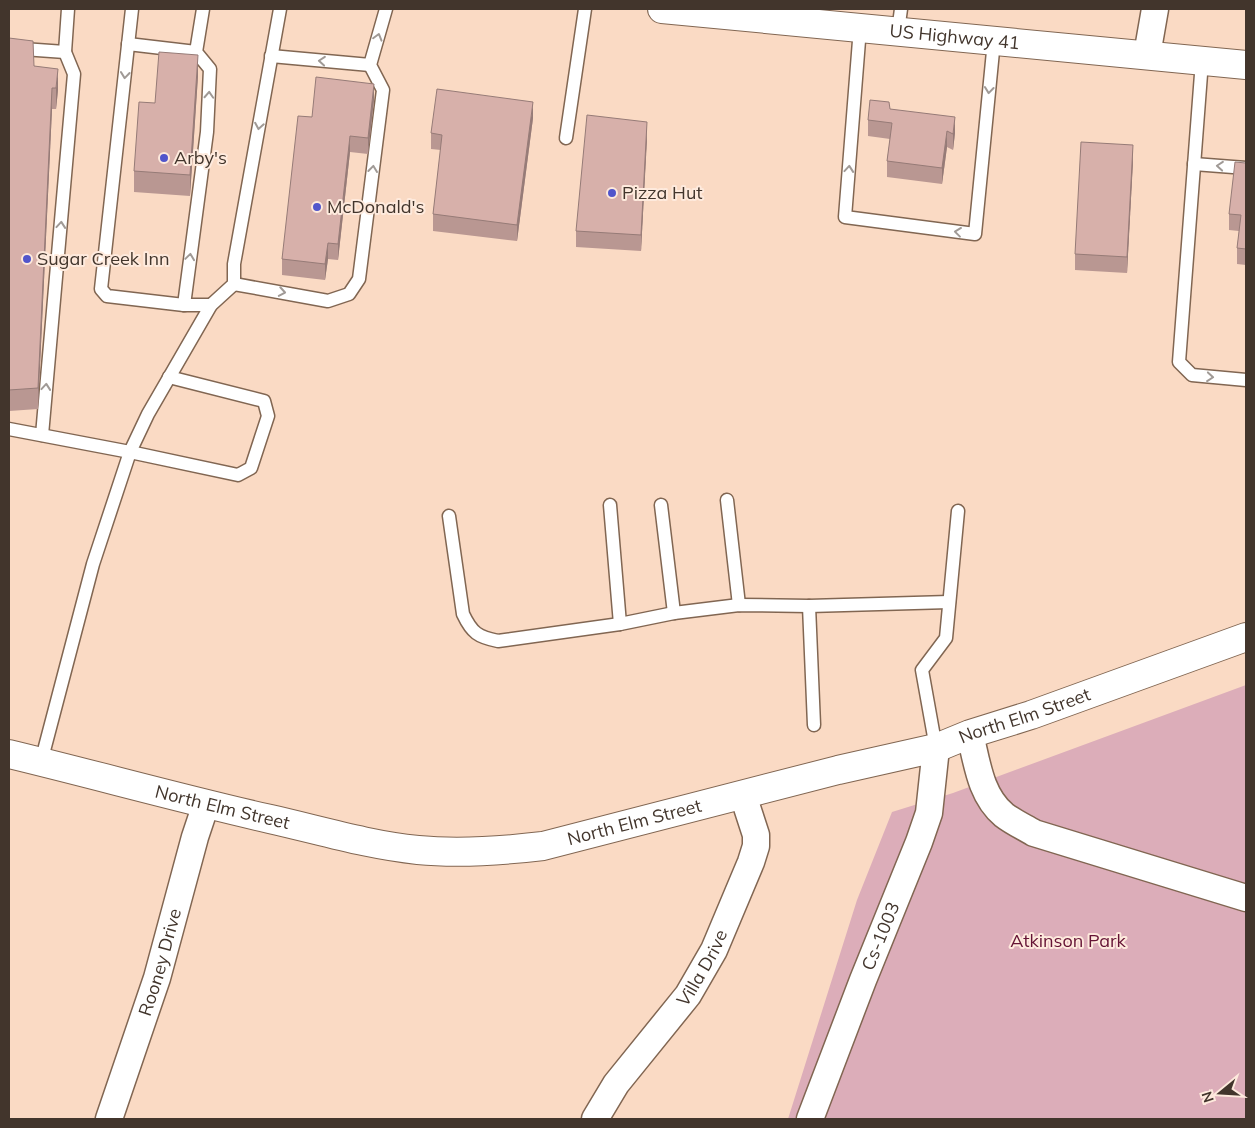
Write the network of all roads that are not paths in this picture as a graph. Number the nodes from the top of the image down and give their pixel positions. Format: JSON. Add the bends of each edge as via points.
{"nodes":[{"id":1,"x":68,"y":9,"type":"edge"},
{"id":2,"x":132,"y":9,"type":"edge"},
{"id":3,"x":203,"y":9,"type":"edge"},
{"id":4,"x":280,"y":9,"type":"edge"},
{"id":5,"x":386,"y":9,"type":"edge"},
{"id":6,"x":585,"y":9,"type":"edge"},
{"id":7,"x":662,"y":9,"type":"edge"},
{"id":8,"x":1155,"y":9,"type":"edge"},
{"id":9,"x":745,"y":13,"type":"edge"},
{"id":10,"x":900,"y":20,"type":"edge"},
{"id":11,"x":860,"y":28,"type":"junction"},
{"id":12,"x":994,"y":41,"type":"junction"},
{"id":13,"x":128,"y":44,"type":"junction"},
{"id":14,"x":9,"y":48,"type":"edge"},
{"id":15,"x":65,"y":52,"type":"junction"},
{"id":16,"x":196,"y":52,"type":"junction"},
{"id":17,"x":1147,"y":55,"type":"junction"},
{"id":18,"x":271,"y":56,"type":"junction"},
{"id":19,"x":1202,"y":60,"type":"junction"},
{"id":20,"x":370,"y":65,"type":"junction"},
{"id":21,"x":1246,"y":65,"type":"edge"},
{"id":22,"x":566,"y":138,"type":"dead end"},
{"id":23,"x":1194,"y":164,"type":"junction"},
{"id":24,"x":1246,"y":168,"type":"edge"},
{"id":25,"x":234,"y":284,"type":"junction"},
{"id":26,"x":184,"y":305,"type":"junction"},
{"id":27,"x":211,"y":305,"type":"junction"},
{"id":28,"x":169,"y":377,"type":"junction"},
{"id":29,"x":1246,"y":380,"type":"edge"},
{"id":30,"x":9,"y":430,"type":"edge"},
{"id":31,"x":42,"y":435,"type":"junction"},
{"id":32,"x":130,"y":452,"type":"junction"},
{"id":33,"x":726,"y":500,"type":"dead end"},
{"id":34,"x":610,"y":505,"type":"dead end"},
{"id":35,"x":662,"y":505,"type":"dead end"},
{"id":36,"x":958,"y":511,"type":"dead end"},
{"id":37,"x":449,"y":516,"type":"dead end"},
{"id":38,"x":949,"y":602,"type":"junction"},
{"id":39,"x":739,"y":605,"type":"junction"},
{"id":40,"x":809,"y":606,"type":"junction"},
{"id":41,"x":674,"y":613,"type":"junction"},
{"id":42,"x":620,"y":624,"type":"junction"},
{"id":43,"x":1246,"y":637,"type":"edge"},
{"id":44,"x":814,"y":725,"type":"dead end"},
{"id":45,"x":970,"y":734,"type":"junction"},
{"id":46,"x":936,"y":748,"type":"junction"},
{"id":47,"x":9,"y":754,"type":"edge"},
{"id":48,"x":41,"y":762,"type":"junction"},
{"id":49,"x":743,"y":796,"type":"junction"},
{"id":50,"x":206,"y":804,"type":"junction"},
{"id":51,"x":1246,"y":898,"type":"edge"},
{"id":52,"x":109,"y":1119,"type":"edge"},
{"id":53,"x":595,"y":1119,"type":"edge"},
{"id":54,"x":810,"y":1119,"type":"edge"}],
"edges":[{"from":1,"to":15,"type":"lane"},
{"from":2,"to":13,"type":"lane"},
{"from":3,"to":16,"type":"lane"},
{"from":4,"to":18,"type":"lane"},
{"from":20,"to":5,"type":"lane","one_way":true},
{"from":6,"to":22,"type":"lane"},
{"from":7,"to":9,"type":"main road","name":"US Highway 41"},
{"from":8,"to":17,"type":"street"},
{"from":9,"to":11,"type":"main road","name":"US Highway 41"},
{"from":10,"to":11,"type":"main road","name":"US Highway 41"},
{"from":10,"to":12,"type":"main road","name":"US Highway 41"},
{"from":12,"to":11,"type":"lane","one_way":true,"via":[[975,234],[845,217]]},
{"from":12,"to":17,"type":"main road","name":"US Highway 41"},
{"from":13,"to":16,"type":"lane"},
{"from":13,"to":26,"type":"lane","one_way":true,"via":[[101,289],[107,296]]},
{"from":14,"to":15,"type":"lane"},
{"from":31,"to":15,"type":"lane","one_way":true,"via":[[74,74]]},
{"from":26,"to":16,"type":"lane","one_way":true,"via":[[209,96],[210,69]]},
{"from":17,"to":19,"type":"main road","name":"US Highway 41"},
{"from":20,"to":18,"type":"lane","one_way":true},
{"from":18,"to":25,"type":"lane","one_way":true,"via":[[234,264]]},
{"from":19,"to":21,"type":"main road","name":"US Highway 41"},
{"from":19,"to":23,"type":"lane"},
{"from":25,"to":20,"type":"lane","one_way":true,"via":[[328,300],[349,294],[359,279],[382,90]]},
{"from":24,"to":23,"type":"lane","one_way":true},
{"from":23,"to":29,"type":"lane","one_way":true,"via":[[1179,362],[1192,375]]},
{"from":25,"to":27,"type":"lane"},
{"from":26,"to":27,"type":"lane"},
{"from":27,"to":28,"type":"lane"},
{"from":28,"to":32,"type":"lane"},
{"from":28,"to":32,"type":"lane","via":[[264,401],[268,416],[251,468],[238,476]]},
{"from":30,"to":31,"type":"lane"},
{"from":31,"to":32,"type":"lane"},
{"from":32,"to":48,"type":"lane","via":[[93,564]]},
{"from":33,"to":39,"type":"lane"},
{"from":34,"to":42,"type":"lane"},
{"from":35,"to":41,"type":"lane"},
{"from":36,"to":38,"type":"lane"},
{"from":37,"to":42,"type":"lane","via":[[463,614],[475,633],[498,641]]},
{"from":38,"to":40,"type":"lane"},
{"from":38,"to":46,"type":"lane","via":[[946,638],[922,670]]},
{"from":39,"to":40,"type":"lane"},
{"from":39,"to":41,"type":"lane"},
{"from":40,"to":44,"type":"lane"},
{"from":41,"to":42,"type":"lane"},
{"from":43,"to":45,"type":"main road","name":"North Elm Street"},
{"from":45,"to":46,"type":"main road","name":"North Elm Street"},
{"from":45,"to":51,"type":"street","via":[[985,791],[992,803],[1004,815],[1034,833]]},
{"from":46,"to":49,"type":"main road","name":"North Elm Street"},
{"from":46,"to":54,"type":"street","name":"Cs-1003","via":[[929,813]]},
{"from":47,"to":48,"type":"main road","name":"North Elm Street"},
{"from":48,"to":50,"type":"main road","name":"North Elm Street"},
{"from":49,"to":50,"type":"main road","name":"North Elm Street","via":[[543,846],[468,852],[376,844]]},
{"from":49,"to":53,"type":"street","name":"Villa Drive","via":[[756,835],[756,846],[714,950],[688,995],[616,1084]]},
{"from":50,"to":52,"type":"street","name":"Rooney Drive","via":[[157,978]]}]}
